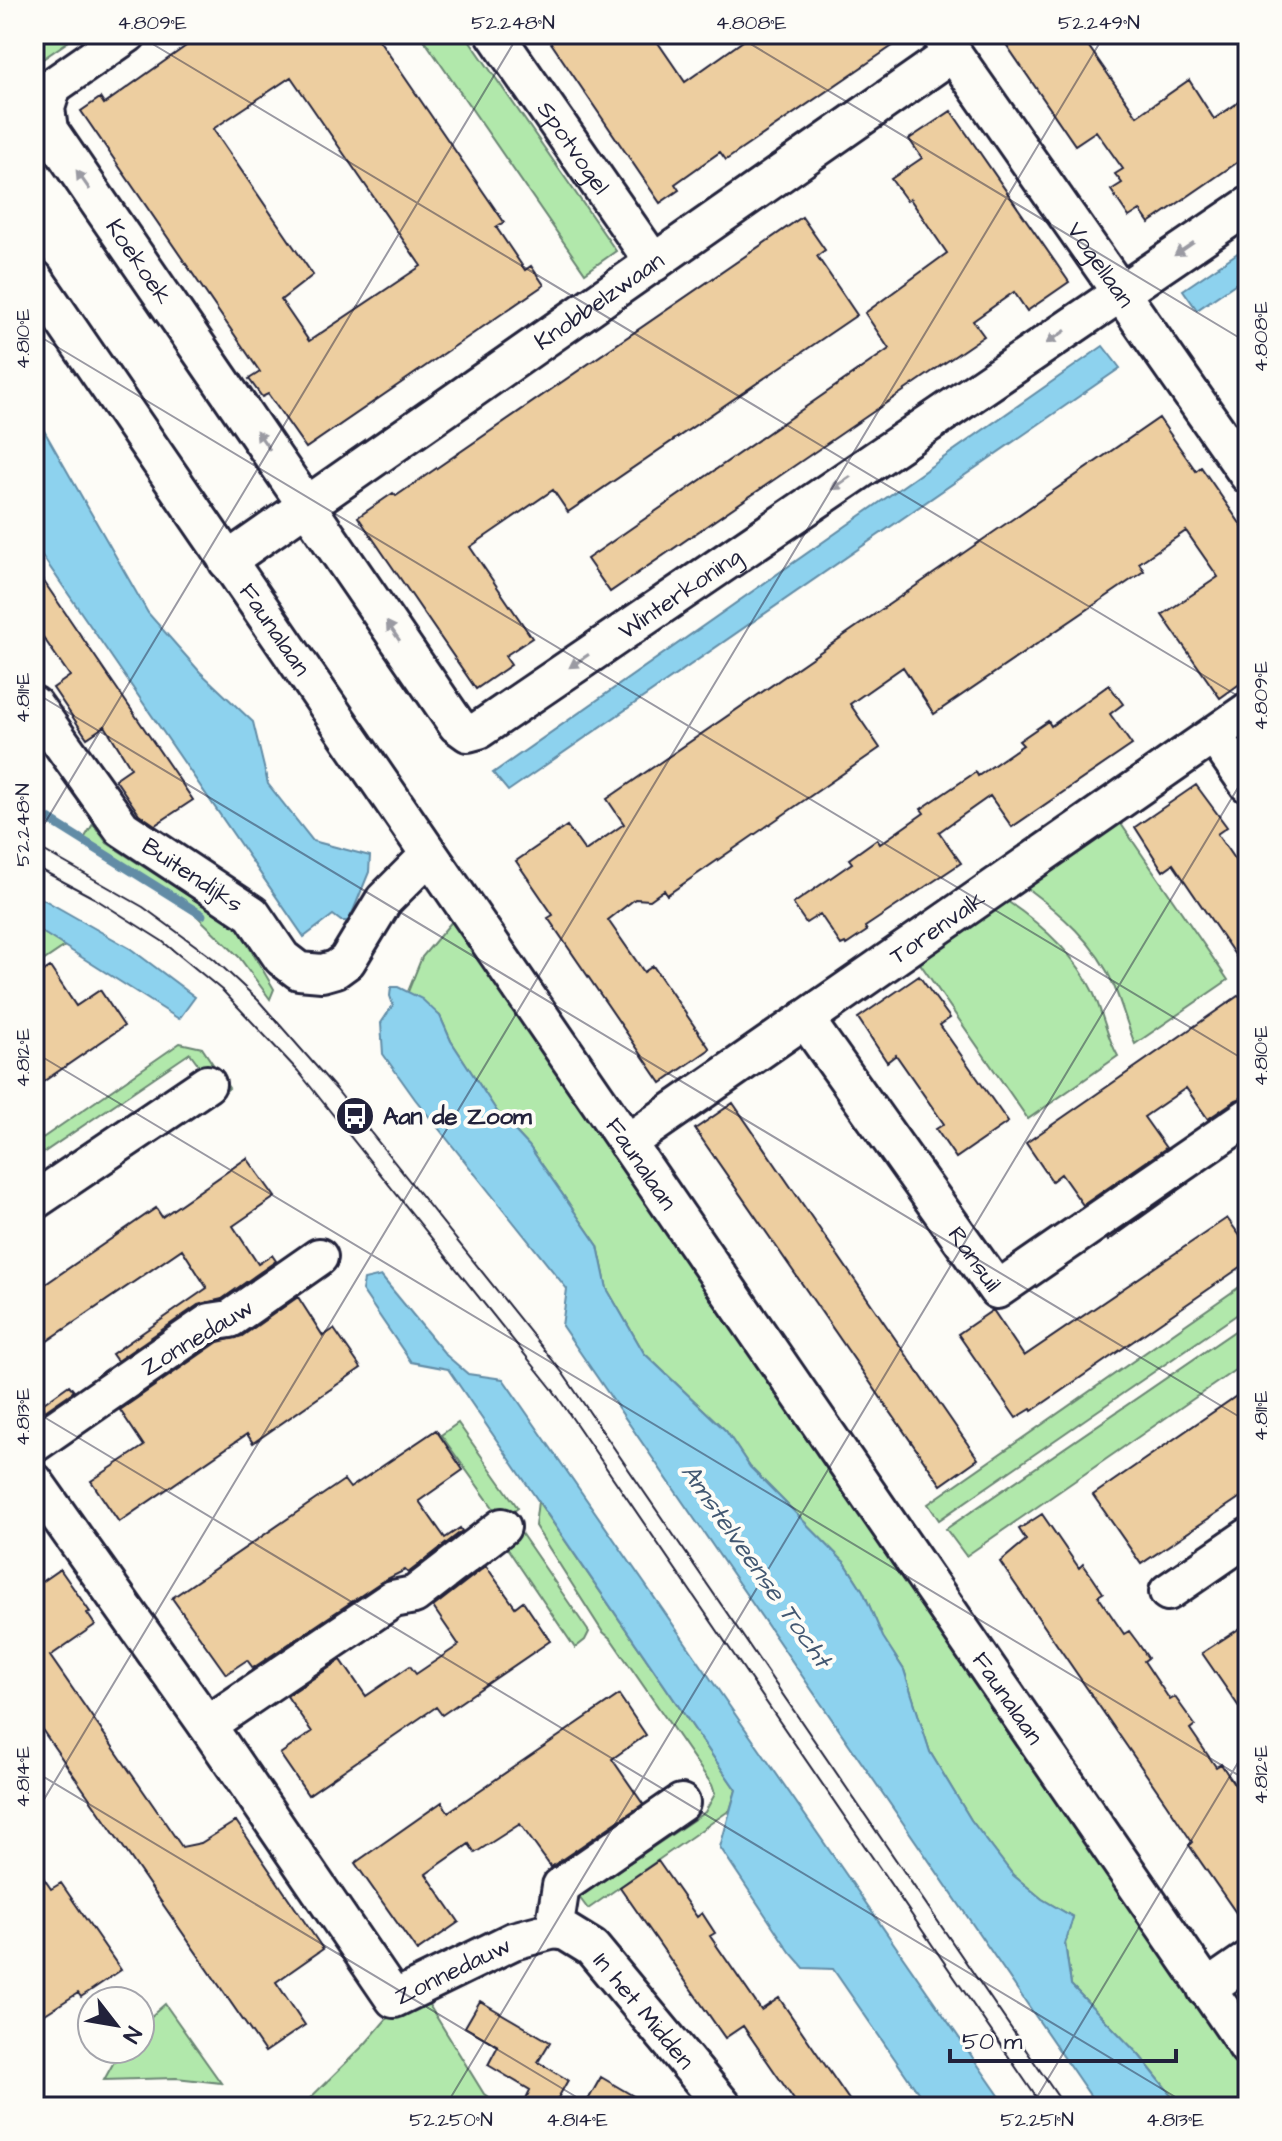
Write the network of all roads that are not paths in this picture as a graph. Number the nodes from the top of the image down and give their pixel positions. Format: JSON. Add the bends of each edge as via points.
{"nodes":[{"id":1,"x":128,"y":34,"type":"edge"},
{"id":2,"x":495,"y":34,"type":"edge"},
{"id":3,"x":947,"y":43,"type":"edge"},
{"id":4,"x":1248,"y":206,"type":"edge"},
{"id":5,"x":654,"y":263,"type":"junction"},
{"id":6,"x":34,"y":278,"type":"edge"},
{"id":7,"x":1120,"y":293,"type":"junction"},
{"id":8,"x":1248,"y":475,"type":"edge"},
{"id":9,"x":307,"y":505,"type":"junction"},
{"id":10,"x":227,"y":561,"type":"junction"},
{"id":11,"x":34,"y":705,"type":"edge"},
{"id":12,"x":1248,"y":711,"type":"edge"},
{"id":13,"x":1214,"y":735,"type":"junction"},
{"id":14,"x":1248,"y":784,"type":"edge"},
{"id":15,"x":428,"y":856,"type":"junction"},
{"id":16,"x":805,"y":1019,"type":"junction"},
{"id":17,"x":207,"y":1084,"type":"dead end"},
{"id":18,"x":1248,"y":1117,"type":"edge"},
{"id":19,"x":627,"y":1143,"type":"junction"},
{"id":20,"x":34,"y":1201,"type":"edge"},
{"id":21,"x":319,"y":1257,"type":"dead end"},
{"id":22,"x":34,"y":1444,"type":"edge"},
{"id":23,"x":34,"y":1481,"type":"edge"},
{"id":24,"x":502,"y":1527,"type":"dead end"},
{"id":25,"x":1248,"y":1537,"type":"edge"},
{"id":26,"x":1168,"y":1592,"type":"dead end"},
{"id":27,"x":207,"y":1725,"type":"junction"},
{"id":28,"x":681,"y":1803,"type":"dead end"},
{"id":29,"x":554,"y":1930,"type":"junction"},
{"id":30,"x":1248,"y":1960,"type":"edge"},
{"id":31,"x":1206,"y":1989,"type":"junction"},
{"id":32,"x":1248,"y":2048,"type":"edge"},
{"id":33,"x":724,"y":2107,"type":"edge"}],
"edges":[{"from":9,"to":1,"type":"street","name":"Koekoek","one_way":true,"via":[[49,130],[46,108],[53,86]]},
{"from":2,"to":5,"type":"street","name":"Spotvogel"},
{"from":3,"to":5,"type":"street","name":"Knobbelzwaan"},
{"from":3,"to":7,"type":"street","name":"Vogellaan"},
{"from":4,"to":7,"type":"street","one_way":true},
{"from":5,"to":9,"type":"street","name":"Knobbelzwaan"},
{"from":6,"to":10,"type":"street","name":"Faunalaan"},
{"from":7,"to":8,"type":"street","name":"Vogellaan"},
{"from":7,"to":9,"type":"street","name":"Winterkoning","one_way":true,"via":[[468,733],[457,725]]},
{"from":9,"to":10,"type":"street","name":"Knobbelzwaan"},
{"from":10,"to":15,"type":"street","name":"Faunalaan"},
{"from":11,"to":15,"type":"street","name":"Buitendijks","via":[[122,828],[252,914],[282,958],[299,971],[322,973],[347,961],[384,900]]},
{"from":12,"to":13,"type":"street","name":"Torenvalk"},
{"from":13,"to":14,"type":"street"},
{"from":13,"to":16,"type":"street","name":"Torenvalk"},
{"from":15,"to":19,"type":"street","name":"Faunalaan"},
{"from":16,"to":18,"type":"street","name":"Ransuil","via":[[997,1290]]},
{"from":16,"to":19,"type":"street","name":"Torenvalk"},
{"from":17,"to":20,"type":"street"},
{"from":19,"to":31,"type":"street","name":"Faunalaan"},
{"from":21,"to":22,"type":"street","name":"Zonnedauw","via":[[230,1319],[210,1322]]},
{"from":23,"to":27,"type":"street","name":"Zonnedauw"},
{"from":24,"to":27,"type":"street","via":[[414,1595],[393,1599]]},
{"from":25,"to":26,"type":"street"},
{"from":27,"to":29,"type":"street","name":"Zonnedauw","via":[[394,1999],[513,1941]]},
{"from":28,"to":29,"type":"street","via":[[561,1886]]},
{"from":29,"to":33,"type":"street","name":"In het Midden","via":[[592,1948]]},
{"from":30,"to":31,"type":"street"},
{"from":31,"to":32,"type":"street","name":"Faunalaan"}]}
